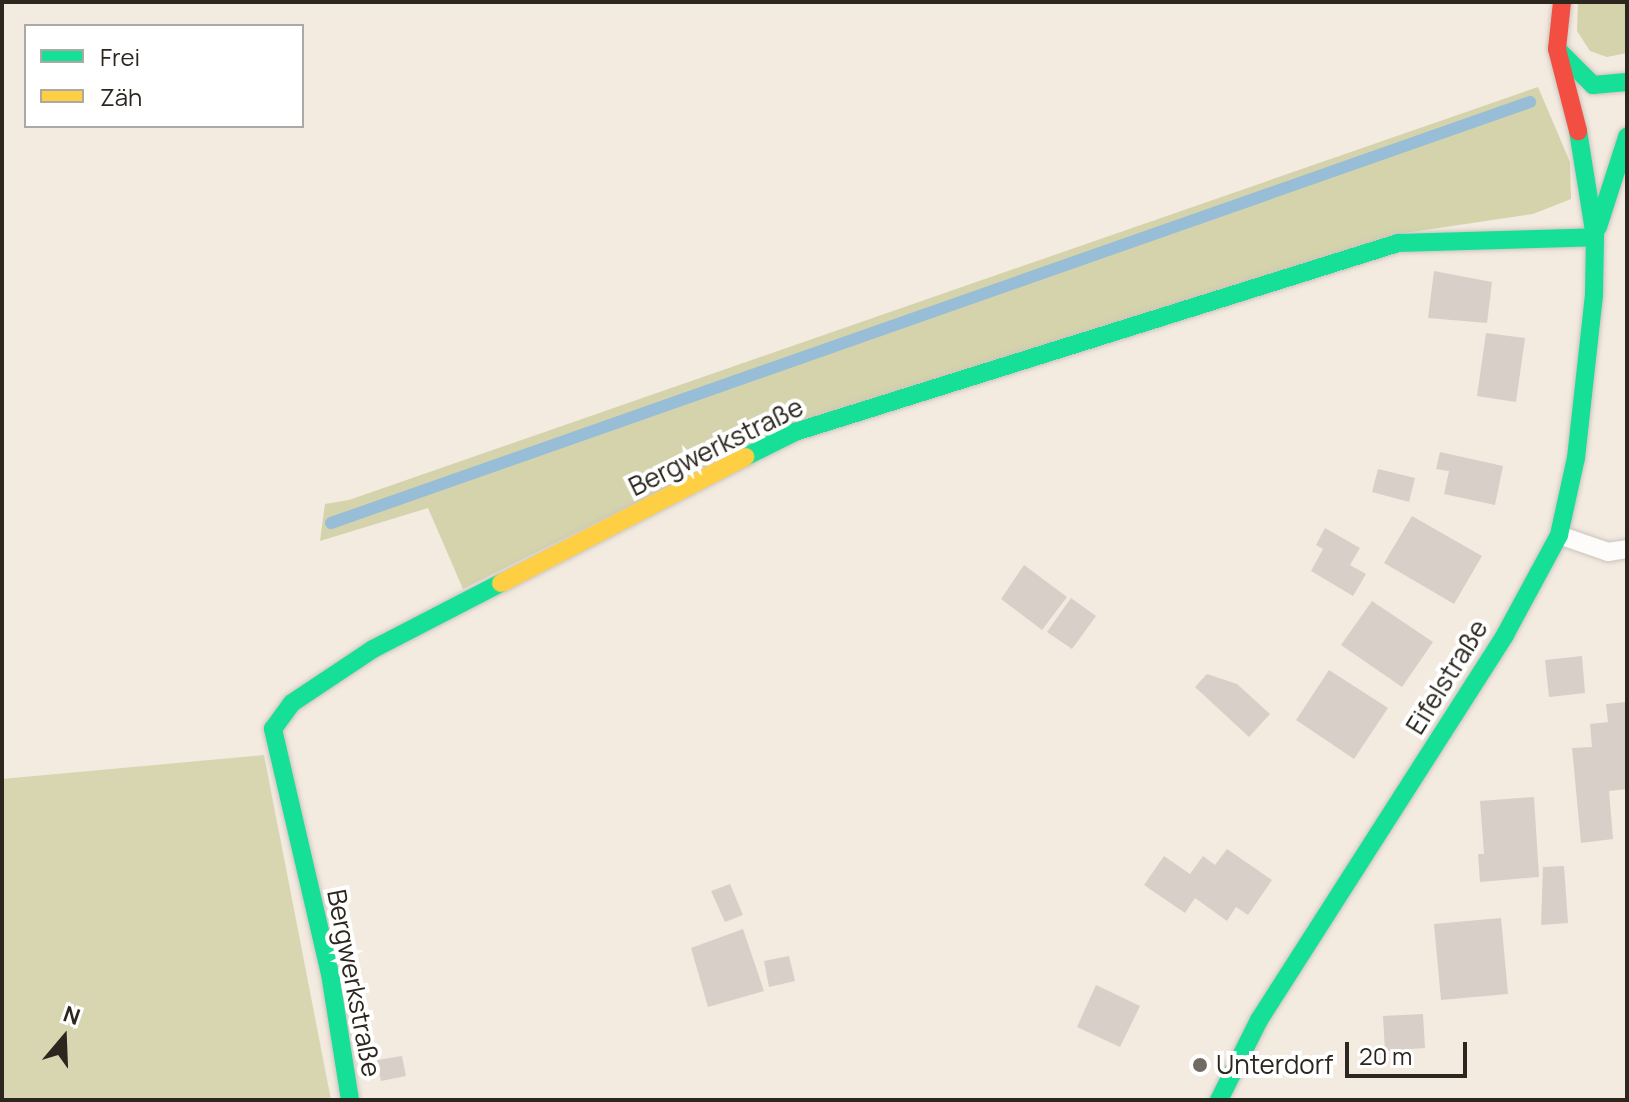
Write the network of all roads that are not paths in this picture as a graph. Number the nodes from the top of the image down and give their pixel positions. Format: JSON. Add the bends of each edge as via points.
{"nodes":[{"id":1,"x":1562,"y":2,"type":"edge"},
{"id":2,"x":1557,"y":49,"type":"junction"},
{"id":3,"x":1627,"y":82,"type":"edge"},
{"id":4,"x":1627,"y":137,"type":"edge"},
{"id":5,"x":1595,"y":237,"type":"junction"},
{"id":6,"x":1559,"y":535,"type":"junction"},
{"id":7,"x":1627,"y":549,"type":"edge"},
{"id":8,"x":350,"y":1100,"type":"edge"},
{"id":9,"x":1219,"y":1100,"type":"edge"}],
"edges":[{"from":1,"to":2,"type":"street"},
{"from":2,"to":3,"type":"street","via":[[1593,85]]},
{"from":2,"to":5,"type":"street","via":[[1575,114]]},
{"from":4,"to":5,"type":"street"},
{"from":5,"to":6,"type":"street","name":"Eifelstraße","via":[[1576,458]]},
{"from":5,"to":8,"type":"street","name":"Bergwerkstraße","via":[[1398,243],[795,432],[373,649],[292,703],[273,729],[330,974]]},
{"from":6,"to":7,"type":"lane","via":[[1608,552]]},
{"from":6,"to":9,"type":"street","name":"Eifelstraße","via":[[1505,635],[1259,1020]]}]}
